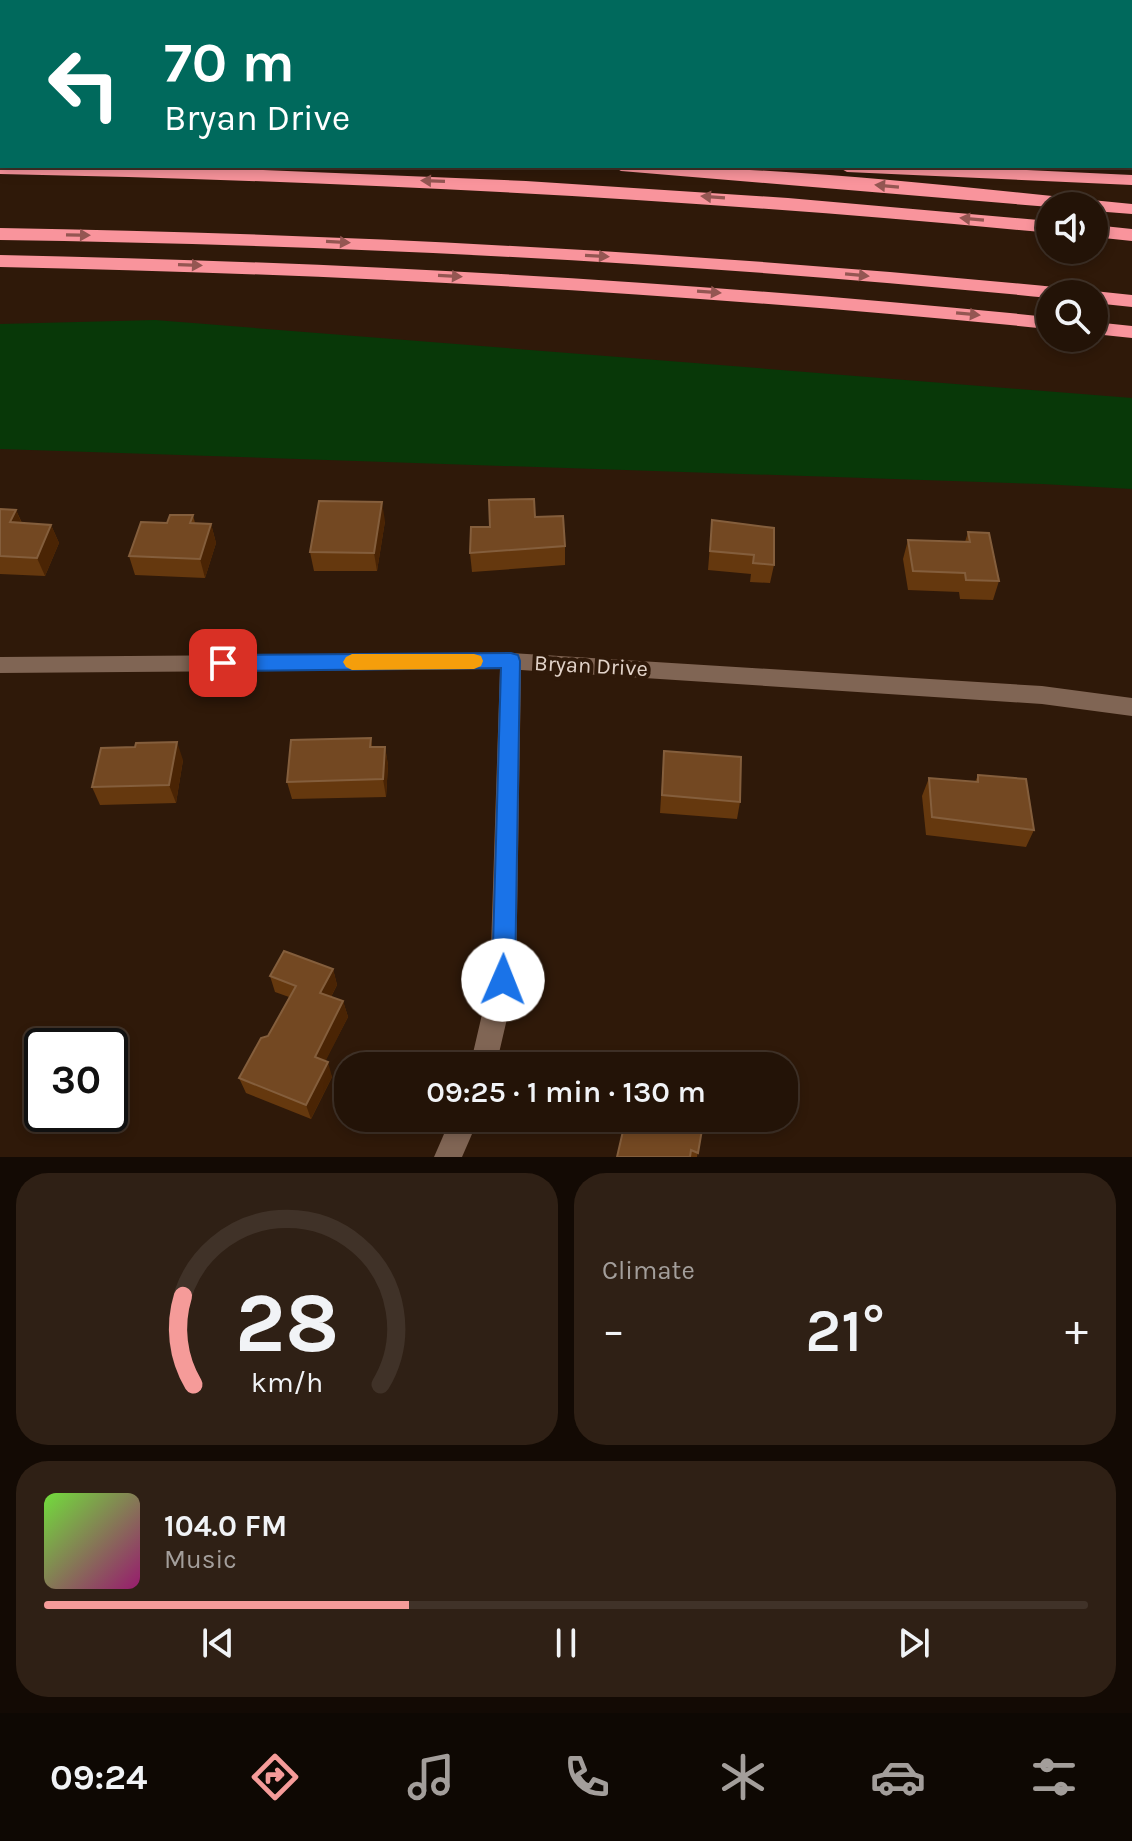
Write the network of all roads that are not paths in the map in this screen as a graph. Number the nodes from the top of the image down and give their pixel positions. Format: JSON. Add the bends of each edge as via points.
{"nodes":[{"id":1,"x":648,"y":168,"type":"edge"},
{"id":2,"x":833,"y":168,"type":"edge"},
{"id":3,"x":0,"y":169,"type":"edge"},
{"id":4,"x":1132,"y":180,"type":"edge"},
{"id":5,"x":1132,"y":209,"type":"edge"},
{"id":6,"x":1036,"y":226,"type":"edge"},
{"id":7,"x":1108,"y":232,"type":"edge"},
{"id":8,"x":0,"y":234,"type":"edge"},
{"id":9,"x":1132,"y":235,"type":"edge"},
{"id":10,"x":0,"y":261,"type":"edge"},
{"id":11,"x":1036,"y":291,"type":"edge"},
{"id":12,"x":1108,"y":298,"type":"edge"},
{"id":13,"x":1132,"y":301,"type":"edge"},
{"id":14,"x":1036,"y":322,"type":"edge"},
{"id":15,"x":1108,"y":329,"type":"edge"},
{"id":16,"x":1132,"y":332,"type":"edge"},
{"id":17,"x":511,"y":661,"type":"junction"},
{"id":18,"x":0,"y":665,"type":"edge"},
{"id":19,"x":1132,"y":707,"type":"edge"},
{"id":20,"x":486,"y":1052,"type":"edge"},
{"id":21,"x":459,"y":1132,"type":"edge"},
{"id":22,"x":448,"y":1157,"type":"edge"}],
"edges":[{"from":5,"to":1,"type":"highway","one_way":true},
{"from":2,"to":4,"type":"highway"},
{"from":6,"to":3,"type":"highway","one_way":true,"via":[[511,184]]},
{"from":7,"to":9,"type":"highway"},
{"from":8,"to":11,"type":"highway","one_way":true,"via":[[233,237],[488,249]]},
{"from":10,"to":14,"type":"highway","one_way":true,"via":[[576,283]]},
{"from":12,"to":13,"type":"highway"},
{"from":15,"to":16,"type":"highway"},
{"from":17,"to":18,"type":"street","name":"Bryan Drive"},
{"from":17,"to":19,"type":"street","name":"Bryan Drive","via":[[1042,695]]},
{"from":17,"to":20,"type":"street","via":[[503,980]]},
{"from":21,"to":22,"type":"street"}]}
